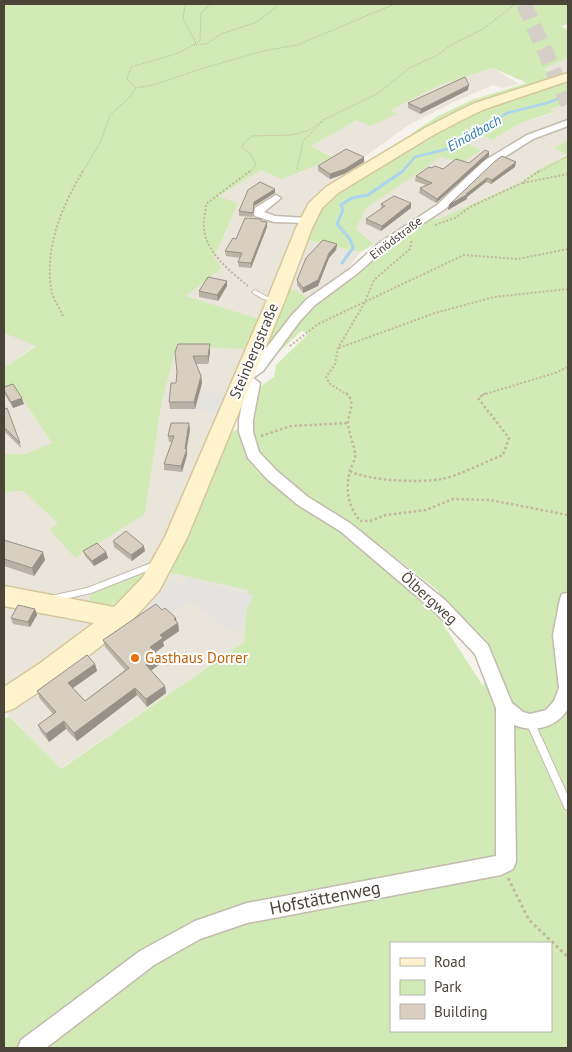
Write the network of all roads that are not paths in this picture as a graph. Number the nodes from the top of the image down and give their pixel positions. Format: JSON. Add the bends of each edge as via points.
{"nodes":[{"id":1,"x":568,"y":77,"type":"edge"},
{"id":2,"x":566,"y":125,"type":"edge"},
{"id":3,"x":276,"y":198,"type":"dead end"},
{"id":4,"x":306,"y":221,"type":"junction"},
{"id":5,"x":255,"y":292,"type":"road end"},
{"id":6,"x":276,"y":300,"type":"junction"},
{"id":7,"x":243,"y":378,"type":"junction"},
{"id":8,"x":164,"y":561,"type":"junction"},
{"id":9,"x":4,"y":596,"type":"edge"},
{"id":10,"x":568,"y":599,"type":"edge"},
{"id":11,"x":37,"y":602,"type":"junction"},
{"id":12,"x":119,"y":618,"type":"junction"},
{"id":13,"x":4,"y":701,"type":"edge"},
{"id":14,"x":505,"y":708,"type":"junction"},
{"id":15,"x":530,"y":722,"type":"junction"},
{"id":16,"x":568,"y":806,"type":"edge"},
{"id":17,"x":29,"y":1048,"type":"edge"}],
"edges":[{"from":1,"to":4,"type":"main road","name":"Steinbergstraße","via":[[480,106],[430,131],[332,190],[315,206]]},
{"from":2,"to":7,"type":"street","name":"Einödstraße","via":[[530,137],[488,163],[440,207],[386,243],[354,272],[311,302],[258,368]]},
{"from":3,"to":4,"type":"street","via":[[259,210],[259,214],[274,219]]},
{"from":4,"to":6,"type":"main road","name":"Steinbergstraße"},
{"from":5,"to":6,"type":"lane"},
{"from":6,"to":7,"type":"main road","name":"Steinbergstraße"},
{"from":7,"to":8,"type":"main road","name":"Steinbergstraße"},
{"from":7,"to":14,"type":"street","name":"Ölbergweg","via":[[253,384],[246,420],[253,454],[303,501],[345,528],[439,604],[482,650]]},
{"from":8,"to":11,"type":"lane","via":[[88,591]]},
{"from":8,"to":12,"type":"main road","name":"Steinbergstraße","via":[[151,584]]},
{"from":9,"to":11,"type":"main road"},
{"from":10,"to":15,"type":"street","via":[[561,635],[568,688],[552,715]]},
{"from":11,"to":12,"type":"main road"},
{"from":12,"to":13,"type":"main road","name":"Steinbergstraße"},
{"from":14,"to":15,"type":"street","via":[[518,719]]},
{"from":14,"to":17,"type":"street","name":"Hofstättenweg","via":[[506,862],[247,913],[195,931],[147,958]]},
{"from":15,"to":16,"type":"lane"}]}
